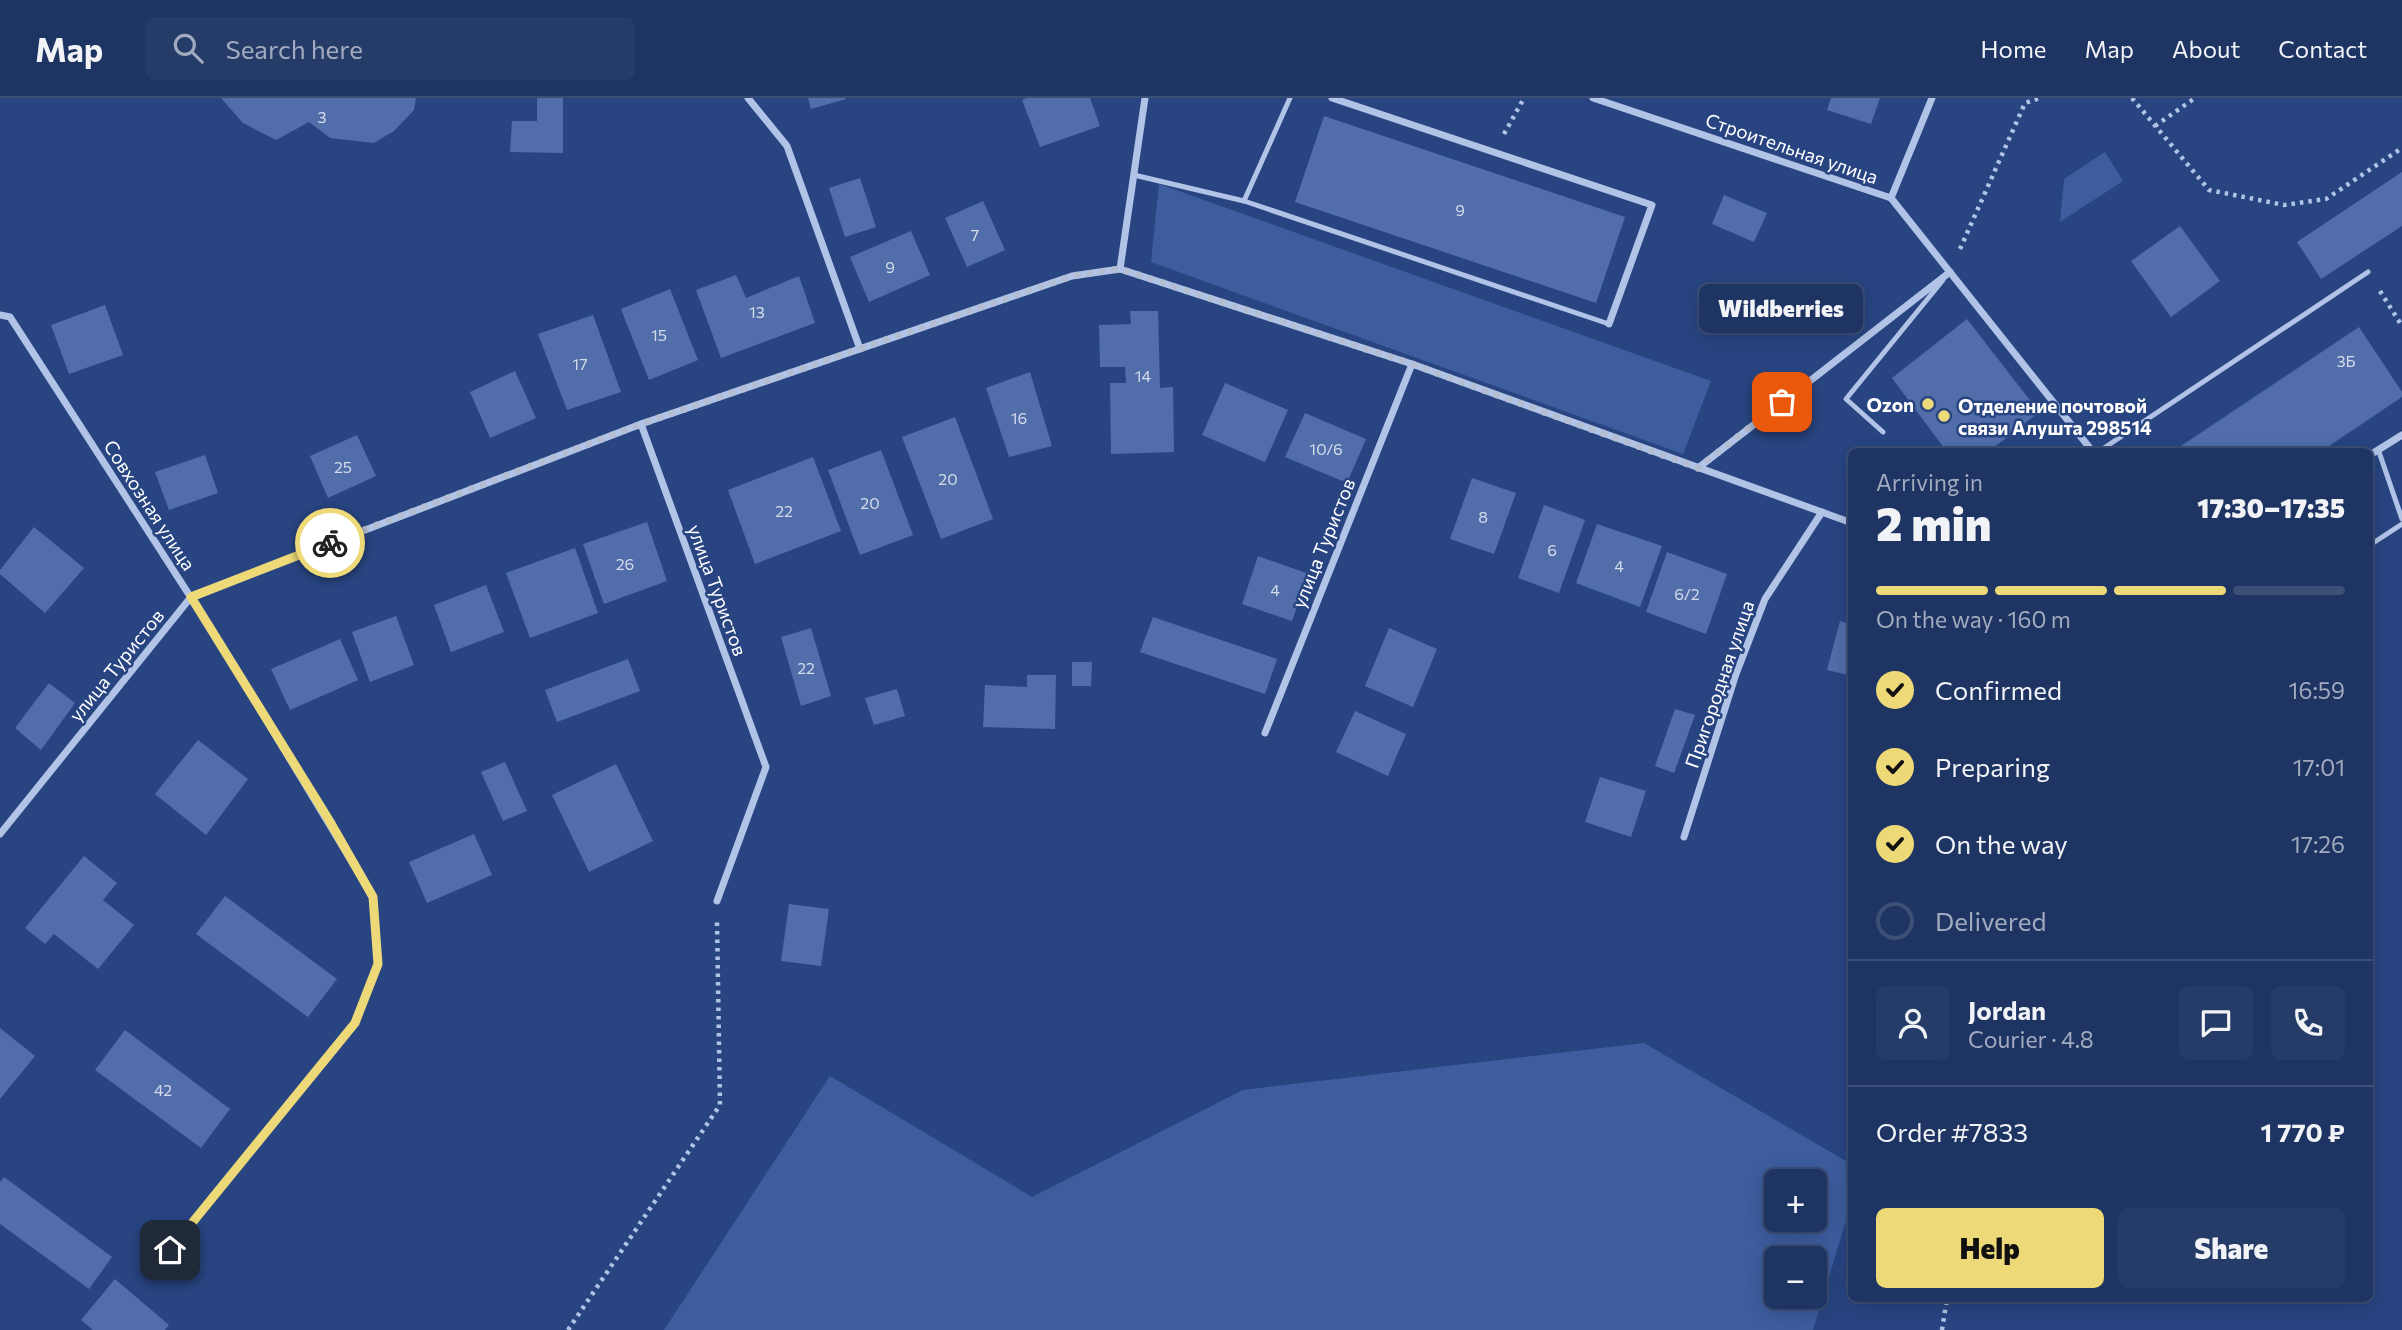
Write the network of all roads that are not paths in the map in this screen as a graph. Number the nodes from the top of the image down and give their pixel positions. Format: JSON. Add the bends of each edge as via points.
{"nodes":[{"id":1,"x":748,"y":98,"type":"edge"},
{"id":2,"x":1145,"y":98,"type":"edge"},
{"id":3,"x":1290,"y":98,"type":"edge"},
{"id":4,"x":1332,"y":98,"type":"edge"},
{"id":5,"x":1594,"y":98,"type":"edge"},
{"id":6,"x":1932,"y":98,"type":"edge"},
{"id":7,"x":1134,"y":175,"type":"junction"},
{"id":8,"x":1891,"y":198,"type":"junction"},
{"id":9,"x":1244,"y":201,"type":"junction"},
{"id":10,"x":1120,"y":269,"type":"junction"},
{"id":11,"x":1950,"y":272,"type":"junction"},
{"id":12,"x":2368,"y":272,"type":"road end"},
{"id":13,"x":0,"y":315,"type":"edge"},
{"id":14,"x":1609,"y":324,"type":"joint"},
{"id":15,"x":860,"y":349,"type":"junction"},
{"id":16,"x":1412,"y":364,"type":"junction"},
{"id":17,"x":641,"y":424,"type":"junction"},
{"id":18,"x":1883,"y":432,"type":"dead end"},
{"id":19,"x":2402,"y":435,"type":"edge"},
{"id":20,"x":2093,"y":448,"type":"edge"},
{"id":21,"x":2102,"y":448,"type":"edge"},
{"id":22,"x":2378,"y":449,"type":"junction"},
{"id":23,"x":2373,"y":452,"type":"edge"},
{"id":24,"x":1698,"y":468,"type":"junction"},
{"id":25,"x":1822,"y":512,"type":"junction"},
{"id":26,"x":2402,"y":519,"type":"edge"},
{"id":27,"x":1848,"y":522,"type":"edge"},
{"id":28,"x":2402,"y":524,"type":"edge"},
{"id":29,"x":2373,"y":543,"type":"edge"},
{"id":30,"x":191,"y":597,"type":"junction"},
{"id":31,"x":1265,"y":733,"type":"dead end"},
{"id":32,"x":0,"y":834,"type":"edge"},
{"id":33,"x":1684,"y":837,"type":"dead end"},
{"id":34,"x":717,"y":901,"type":"road end"},
{"id":35,"x":170,"y":1250,"type":"dead end"}],
"edges":[{"from":1,"to":15,"type":"street","via":[[787,146]]},
{"from":2,"to":7,"type":"street"},
{"from":3,"to":9,"type":"lane"},
{"from":4,"to":14,"type":"street","via":[[1652,205]]},
{"from":5,"to":8,"type":"street","name":"Строительная улица"},
{"from":6,"to":8,"type":"street"},
{"from":7,"to":9,"type":"lane"},
{"from":7,"to":10,"type":"street"},
{"from":8,"to":11,"type":"street","name":"Строительная улица"},
{"from":9,"to":14,"type":"lane"},
{"from":10,"to":15,"type":"street","via":[[1072,276]]},
{"from":10,"to":16,"type":"street"},
{"from":11,"to":18,"type":"lane","via":[[1846,399]]},
{"from":11,"to":20,"type":"street"},
{"from":11,"to":24,"type":"street"},
{"from":12,"to":21,"type":"lane"},
{"from":13,"to":30,"type":"street","name":"Совхозная улица","via":[[10,317]]},
{"from":15,"to":17,"type":"street"},
{"from":16,"to":24,"type":"street"},
{"from":16,"to":31,"type":"street","name":"улица Туристов"},
{"from":17,"to":30,"type":"street"},
{"from":17,"to":34,"type":"street","name":"улица Туристов","via":[[766,767]]},
{"from":19,"to":22,"type":"street"},
{"from":22,"to":23,"type":"street"},
{"from":22,"to":26,"type":"lane"},
{"from":24,"to":25,"type":"street"},
{"from":25,"to":27,"type":"street"},
{"from":25,"to":33,"type":"street","name":"Пригородная улица","via":[[1765,599]]},
{"from":28,"to":29,"type":"lane"},
{"from":30,"to":32,"type":"street","name":"улица Туристов"},
{"from":30,"to":35,"type":"street","name":"Совхозная улица","via":[[373,897],[378,964],[355,1023]]}]}
